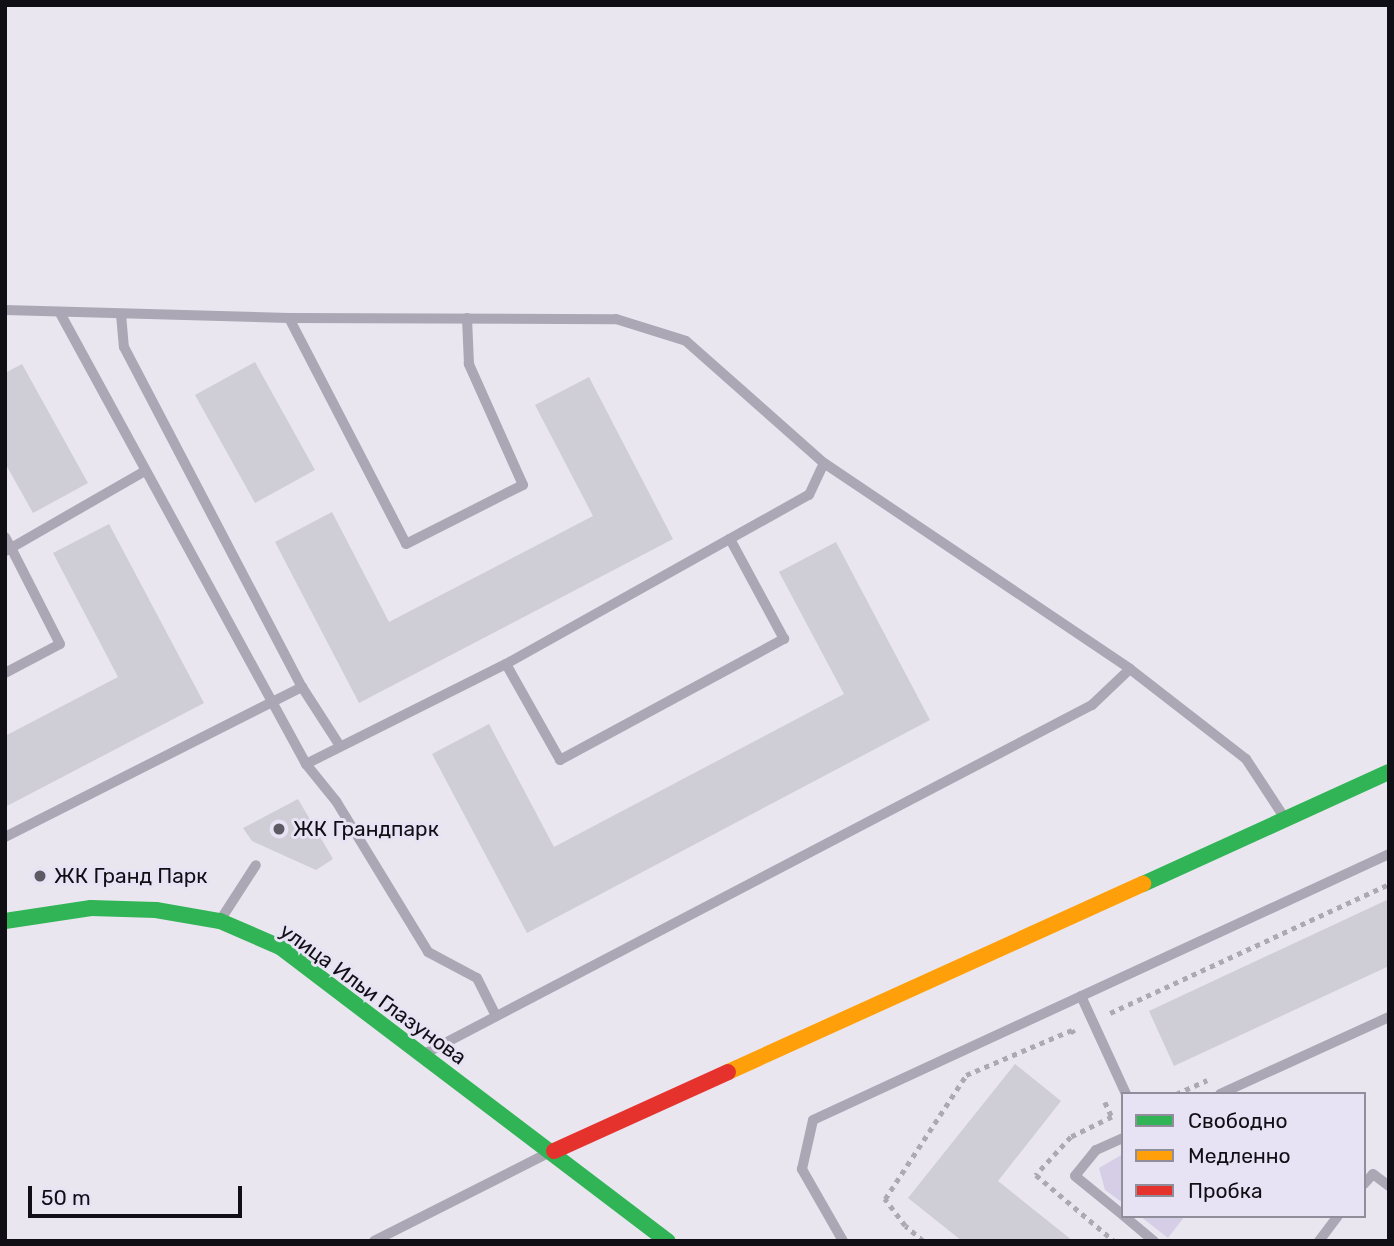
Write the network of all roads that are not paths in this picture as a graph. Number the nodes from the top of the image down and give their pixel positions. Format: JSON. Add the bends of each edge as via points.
{"nodes":[{"id":1,"x":5,"y":310,"type":"edge"},
{"id":2,"x":60,"y":313,"type":"junction"},
{"id":3,"x":121,"y":314,"type":"junction"},
{"id":4,"x":289,"y":318,"type":"junction"},
{"id":5,"x":467,"y":318,"type":"junction"},
{"id":6,"x":824,"y":463,"type":"junction"},
{"id":7,"x":145,"y":471,"type":"junction"},
{"id":8,"x":730,"y":540,"type":"junction"},
{"id":9,"x":7,"y":545,"type":"edge"},
{"id":10,"x":506,"y":664,"type":"junction"},
{"id":11,"x":1130,"y":668,"type":"junction"},
{"id":12,"x":5,"y":673,"type":"edge"},
{"id":13,"x":302,"y":687,"type":"junction"},
{"id":14,"x":271,"y":702,"type":"junction"},
{"id":15,"x":340,"y":746,"type":"junction"},
{"id":16,"x":306,"y":764,"type":"junction"},
{"id":17,"x":1389,"y":772,"type":"edge"},
{"id":18,"x":1286,"y":820,"type":"junction"},
{"id":19,"x":5,"y":837,"type":"edge"},
{"id":20,"x":1389,"y":854,"type":"edge"},
{"id":21,"x":256,"y":865,"type":"dead end"},
{"id":22,"x":5,"y":921,"type":"edge"},
{"id":23,"x":220,"y":921,"type":"junction"},
{"id":24,"x":1082,"y":996,"type":"junction"},
{"id":25,"x":496,"y":1016,"type":"junction"},
{"id":26,"x":1389,"y":1017,"type":"edge"},
{"id":27,"x":421,"y":1056,"type":"junction"},
{"id":28,"x":1125,"y":1092,"type":"edge"},
{"id":29,"x":1224,"y":1092,"type":"edge"},
{"id":30,"x":1121,"y":1139,"type":"edge"},
{"id":31,"x":554,"y":1150,"type":"junction"},
{"id":32,"x":1366,"y":1182,"type":"edge"},
{"id":33,"x":1389,"y":1186,"type":"edge"},
{"id":34,"x":1121,"y":1214,"type":"edge"},
{"id":35,"x":1125,"y":1218,"type":"edge"},
{"id":36,"x":1336,"y":1218,"type":"edge"},
{"id":37,"x":374,"y":1241,"type":"edge"},
{"id":38,"x":668,"y":1241,"type":"edge"},
{"id":39,"x":843,"y":1241,"type":"edge"},
{"id":40,"x":1154,"y":1241,"type":"edge"},
{"id":41,"x":1318,"y":1241,"type":"edge"}],
"edges":[{"from":1,"to":2,"type":"lane"},
{"from":2,"to":3,"type":"lane"},
{"from":2,"to":7,"type":"lane"},
{"from":3,"to":4,"type":"lane"},
{"from":3,"to":13,"type":"lane","via":[[124,347]]},
{"from":4,"to":5,"type":"lane"},
{"from":4,"to":5,"type":"lane","via":[[406,544],[523,485],[469,364]]},
{"from":5,"to":6,"type":"lane","via":[[615,319],[687,341]]},
{"from":6,"to":8,"type":"lane","via":[[809,495]]},
{"from":6,"to":11,"type":"lane"},
{"from":7,"to":9,"type":"lane"},
{"from":7,"to":14,"type":"lane"},
{"from":8,"to":10,"type":"lane"},
{"from":8,"to":10,"type":"lane","via":[[784,639],[560,760]]},
{"from":9,"to":12,"type":"lane","via":[[60,644]]},
{"from":10,"to":15,"type":"lane"},
{"from":11,"to":18,"type":"lane","via":[[1246,759]]},
{"from":11,"to":25,"type":"lane","via":[[1092,705]]},
{"from":13,"to":14,"type":"lane"},
{"from":13,"to":15,"type":"lane"},
{"from":14,"to":16,"type":"lane"},
{"from":14,"to":19,"type":"lane"},
{"from":15,"to":16,"type":"lane"},
{"from":16,"to":25,"type":"lane","via":[[336,801],[428,952],[477,978]]},
{"from":17,"to":18,"type":"street"},
{"from":18,"to":31,"type":"street"},
{"from":20,"to":24,"type":"lane"},
{"from":21,"to":23,"type":"lane"},
{"from":22,"to":23,"type":"street","name":"улица Ильи Глазунова","via":[[91,908],[156,911]]},
{"from":23,"to":27,"type":"street","name":"улица Ильи Глазунова","via":[[280,947]]},
{"from":24,"to":28,"type":"lane"},
{"from":24,"to":39,"type":"lane","via":[[813,1120],[802,1170]]},
{"from":25,"to":27,"type":"lane"},
{"from":26,"to":29,"type":"lane"},
{"from":27,"to":31,"type":"street","name":"улица Ильи Глазунова"},
{"from":30,"to":34,"type":"lane","via":[[1096,1150],[1075,1176]]},
{"from":31,"to":37,"type":"lane"},
{"from":31,"to":38,"type":"street","name":"улица Ильи Глазунова"},
{"from":32,"to":33,"type":"lane","via":[[1373,1174]]},
{"from":35,"to":40,"type":"lane"},
{"from":36,"to":41,"type":"lane"}]}
